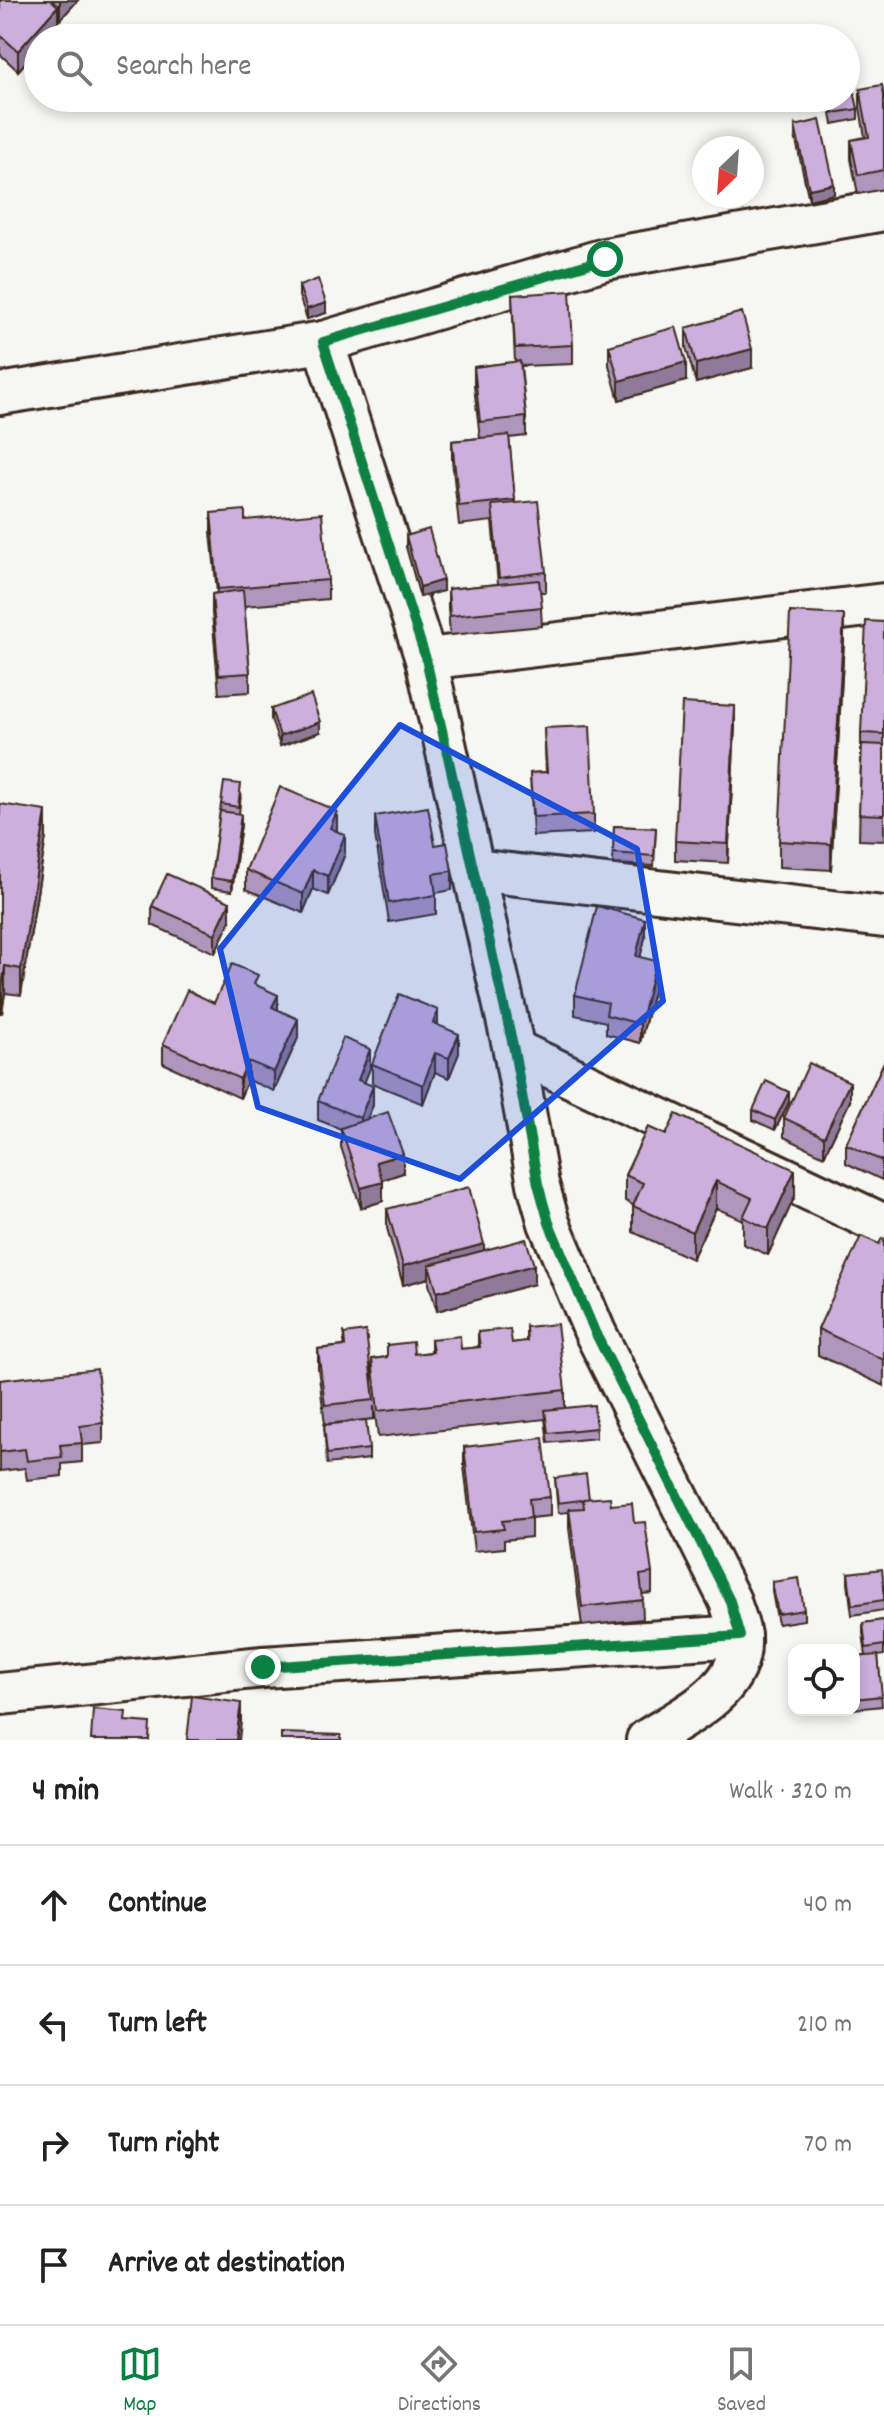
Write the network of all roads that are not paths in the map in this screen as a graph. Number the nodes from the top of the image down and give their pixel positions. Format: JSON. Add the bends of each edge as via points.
{"nodes":[{"id":1,"x":884,"y":210,"type":"edge"},
{"id":2,"x":323,"y":342,"type":"junction"},
{"id":3,"x":0,"y":394,"type":"edge"},
{"id":4,"x":884,"y":604,"type":"edge"},
{"id":5,"x":426,"y":659,"type":"junction"},
{"id":6,"x":475,"y":870,"type":"junction"},
{"id":7,"x":884,"y":917,"type":"edge"},
{"id":8,"x":514,"y":1050,"type":"junction"},
{"id":9,"x":884,"y":1225,"type":"edge"},
{"id":10,"x":740,"y":1636,"type":"junction"},
{"id":11,"x":0,"y":1694,"type":"edge"},
{"id":12,"x":647,"y":1740,"type":"edge"}],
"edges":[{"from":1,"to":2,"type":"street","via":[[605,259]]},
{"from":2,"to":3,"type":"street"},
{"from":2,"to":5,"type":"street"},
{"from":4,"to":5,"type":"street"},
{"from":5,"to":6,"type":"street"},
{"from":6,"to":7,"type":"street"},
{"from":6,"to":8,"type":"street"},
{"from":8,"to":9,"type":"street"},
{"from":8,"to":10,"type":"street","via":[[549,1223],[595,1332],[730,1601]]},
{"from":10,"to":11,"type":"street","via":[[263,1667]]},
{"from":10,"to":12,"type":"street","via":[[739,1660],[718,1693]]}]}
